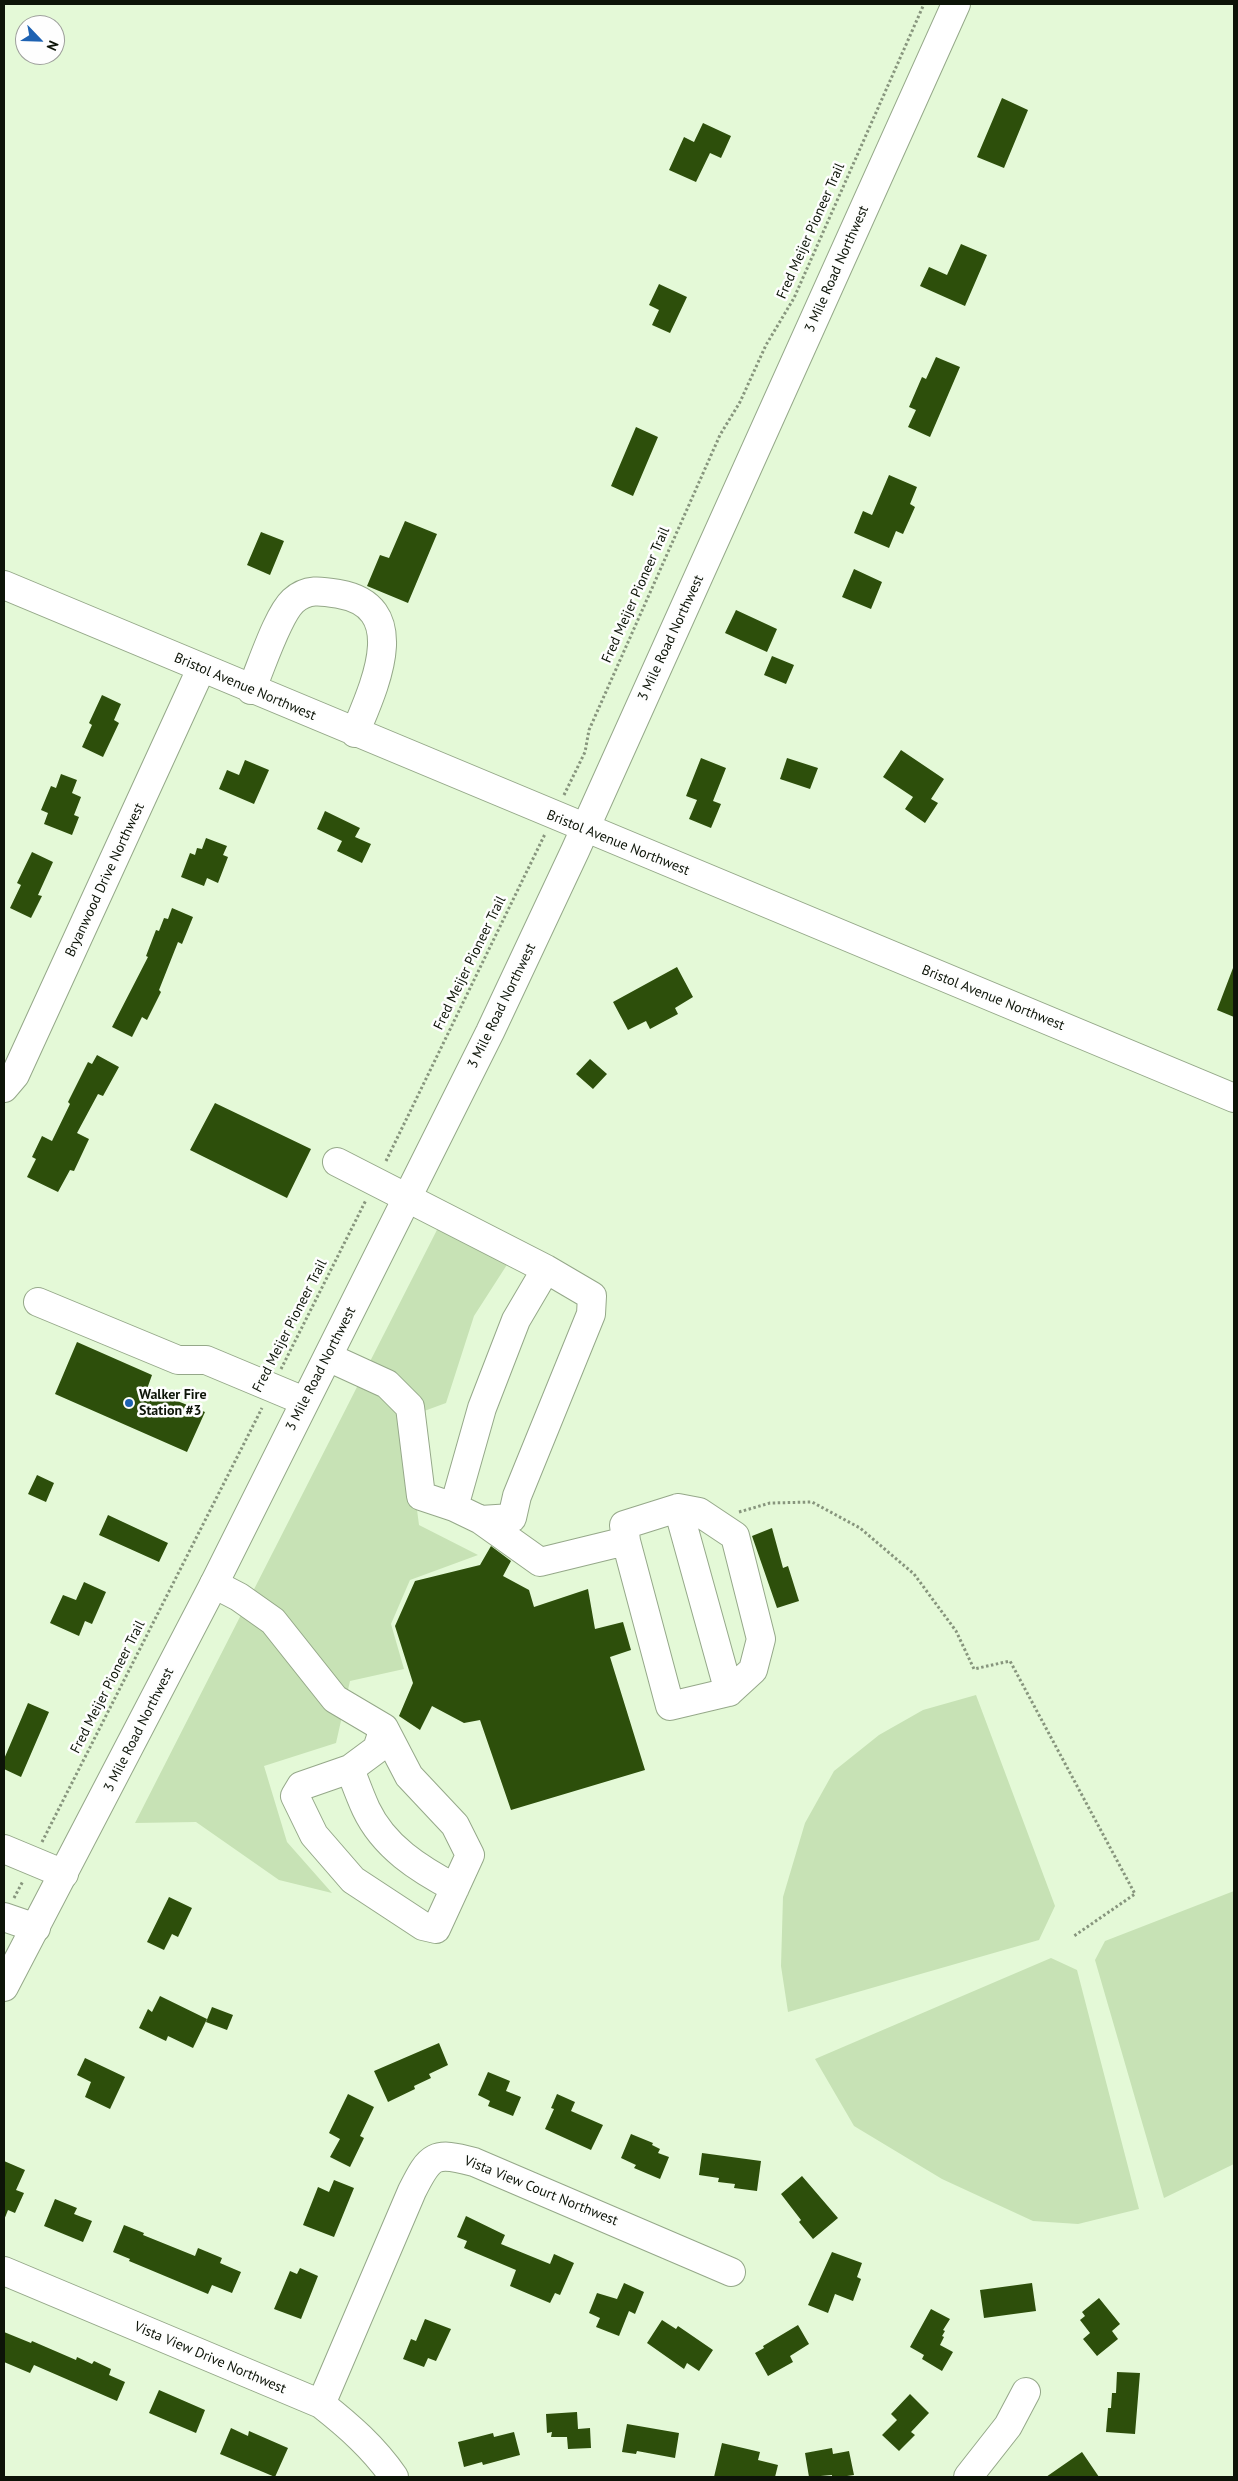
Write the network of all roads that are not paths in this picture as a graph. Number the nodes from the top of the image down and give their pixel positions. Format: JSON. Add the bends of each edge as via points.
{"nodes":[{"id":1,"x":956,"y":4,"type":"edge"},
{"id":2,"x":4,"y":585,"type":"edge"},
{"id":3,"x":201,"y":669,"type":"junction"},
{"id":4,"x":251,"y":690,"type":"junction"},
{"id":5,"x":355,"y":733,"type":"junction"},
{"id":6,"x":585,"y":828,"type":"junction"},
{"id":7,"x":4,"y":1088,"type":"edge"},
{"id":8,"x":1234,"y":1098,"type":"edge"},
{"id":9,"x":337,"y":1162,"type":"dead end"},
{"id":10,"x":406,"y":1198,"type":"junction"},
{"id":11,"x":546,"y":1269,"type":"junction"},
{"id":12,"x":38,"y":1302,"type":"dead end"},
{"id":13,"x":328,"y":1357,"type":"junction"},
{"id":14,"x":304,"y":1401,"type":"junction"},
{"id":15,"x":454,"y":1507,"type":"junction"},
{"id":16,"x":678,"y":1508,"type":"junction"},
{"id":17,"x":481,"y":1520,"type":"junction"},
{"id":18,"x":626,"y":1541,"type":"junction"},
{"id":19,"x":214,"y":1584,"type":"junction"},
{"id":20,"x":729,"y":1692,"type":"junction"},
{"id":21,"x":384,"y":1728,"type":"junction"},
{"id":22,"x":350,"y":1769,"type":"junction"},
{"id":23,"x":4,"y":1849,"type":"edge"},
{"id":24,"x":64,"y":1874,"type":"junction"},
{"id":25,"x":455,"y":1888,"type":"junction"},
{"id":26,"x":4,"y":1917,"type":"edge"},
{"id":27,"x":36,"y":1928,"type":"junction"},
{"id":28,"x":13,"y":1951,"type":"edge"},
{"id":29,"x":4,"y":1988,"type":"edge"},
{"id":30,"x":4,"y":2271,"type":"edge"},
{"id":31,"x":731,"y":2272,"type":"dead end"},
{"id":32,"x":1026,"y":2392,"type":"dead end"},
{"id":33,"x":321,"y":2404,"type":"junction"},
{"id":34,"x":394,"y":2477,"type":"edge"},
{"id":35,"x":968,"y":2477,"type":"edge"}],
"edges":[{"from":1,"to":6,"type":"street","name":"3 Mile Road Northwest"},
{"from":2,"to":3,"type":"street","name":"Bristol Avenue Northwest"},
{"from":3,"to":4,"type":"street","name":"Bristol Avenue Northwest"},
{"from":3,"to":7,"type":"street","name":"Bryanwood Drive Northwest","via":[[15,1075]]},
{"from":4,"to":5,"type":"street","name":"Bristol Avenue Northwest"},
{"from":4,"to":5,"type":"street","via":[[291,602],[314,590],[364,602],[379,620],[383,650],[374,686]]},
{"from":5,"to":6,"type":"street","name":"Bristol Avenue Northwest"},
{"from":6,"to":8,"type":"street","name":"Bristol Avenue Northwest"},
{"from":6,"to":10,"type":"street","name":"3 Mile Road Northwest","via":[[490,1032]]},
{"from":9,"to":10,"type":"street"},
{"from":10,"to":11,"type":"street"},
{"from":10,"to":13,"type":"street","name":"3 Mile Road Northwest"},
{"from":11,"to":15,"type":"street","via":[[516,1320],[482,1408]]},
{"from":11,"to":17,"type":"street","via":[[592,1296],[591,1314],[517,1496],[512,1518]]},
{"from":12,"to":14,"type":"street","via":[[178,1360],[206,1360]]},
{"from":13,"to":14,"type":"street","name":"3 Mile Road Northwest"},
{"from":13,"to":15,"type":"street","via":[[387,1384],[410,1407],[421,1496]]},
{"from":14,"to":19,"type":"street","name":"3 Mile Road Northwest"},
{"from":15,"to":17,"type":"street"},
{"from":16,"to":18,"type":"street","via":[[624,1525]]},
{"from":16,"to":20,"type":"street"},
{"from":16,"to":20,"type":"street","via":[[700,1512],[735,1536],[761,1638],[753,1670]]},
{"from":17,"to":18,"type":"street","via":[[540,1562]]},
{"from":18,"to":20,"type":"street","via":[[670,1706]]},
{"from":19,"to":21,"type":"street","via":[[239,1596],[272,1621],[335,1699]]},
{"from":19,"to":24,"type":"street","name":"3 Mile Road Northwest"},
{"from":21,"to":22,"type":"street","via":[[377,1749]]},
{"from":21,"to":25,"type":"street","via":[[409,1776],[455,1825],[470,1855]]},
{"from":22,"to":25,"type":"street","via":[[366,1811],[394,1850]]},
{"from":22,"to":25,"type":"street","via":[[300,1786],[295,1796],[314,1835],[353,1880],[423,1926],[436,1929]]},
{"from":23,"to":24,"type":"street"},
{"from":24,"to":27,"type":"street","name":"3 Mile Road Northwest"},
{"from":26,"to":27,"type":"street"},
{"from":27,"to":28,"type":"street","name":"3 Mile Road Northwest"},
{"from":28,"to":29,"type":"street","name":"3 Mile Road Northwest"},
{"from":30,"to":33,"type":"street","name":"Vista View Drive Northwest"},
{"from":31,"to":33,"type":"street","name":"Vista View Court Northwest","via":[[474,2162],[449,2155],[434,2158],[412,2192]]},
{"from":32,"to":35,"type":"street","via":[[1008,2426]]},
{"from":33,"to":34,"type":"street","name":"Vista View Drive Northwest","via":[[350,2426],[383,2460]]}]}
